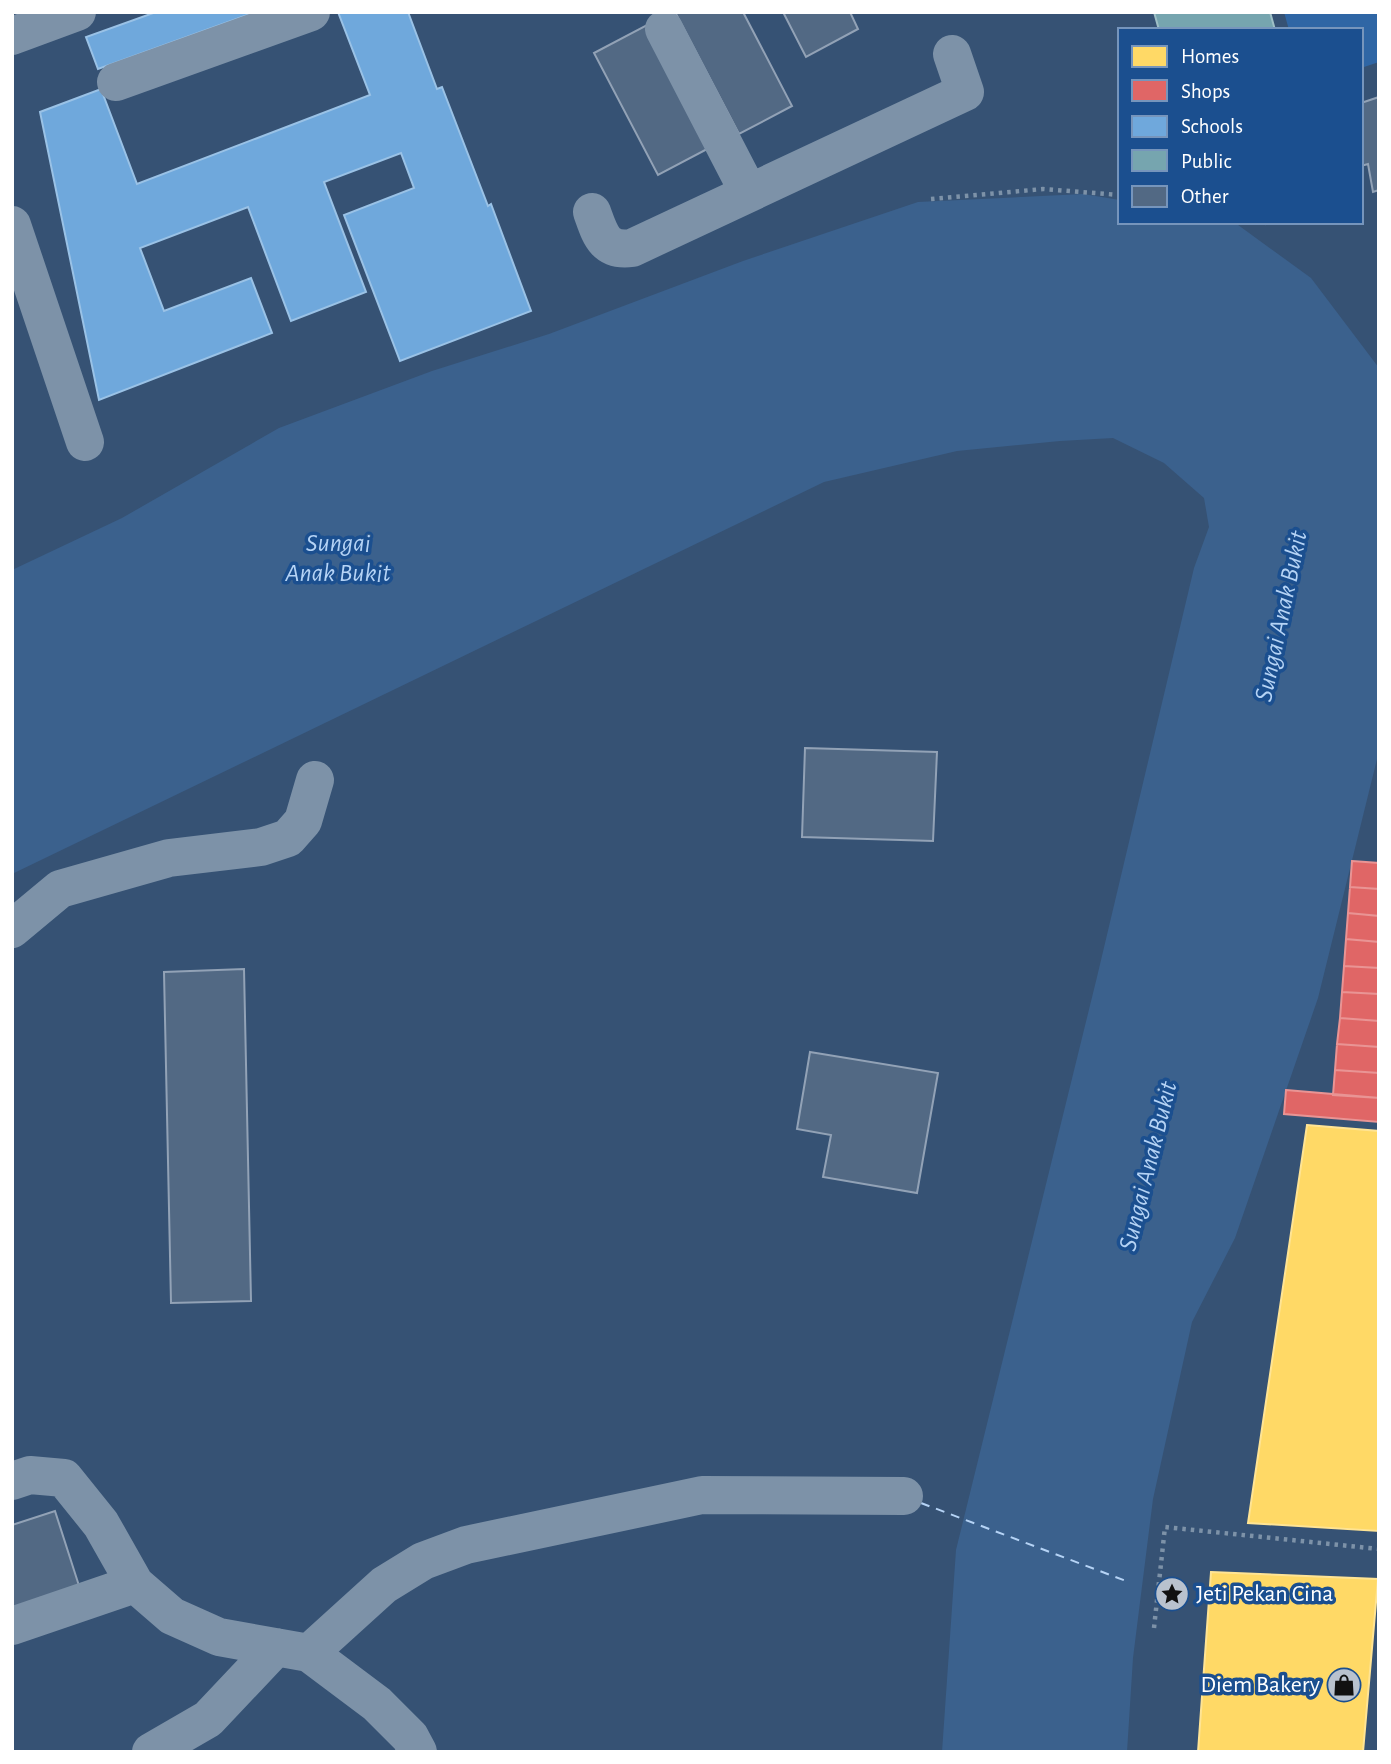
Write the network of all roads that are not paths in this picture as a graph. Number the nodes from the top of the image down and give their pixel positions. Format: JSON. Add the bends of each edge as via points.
{"nodes":[{"id":1,"x":77,"y":12,"type":"edge"},
{"id":2,"x":311,"y":12,"type":"edge"},
{"id":3,"x":664,"y":29,"type":"dead end"},
{"id":4,"x":12,"y":36,"type":"edge"},
{"id":5,"x":952,"y":54,"type":"dead end"},
{"id":6,"x":116,"y":82,"type":"dead end"},
{"id":7,"x":749,"y":193,"type":"junction"},
{"id":8,"x":592,"y":212,"type":"dead end"},
{"id":9,"x":12,"y":225,"type":"edge"},
{"id":10,"x":85,"y":442,"type":"dead end"},
{"id":11,"x":316,"y":780,"type":"dead end"},
{"id":12,"x":12,"y":929,"type":"edge"},
{"id":13,"x":12,"y":1481,"type":"edge"},
{"id":14,"x":904,"y":1496,"type":"dead end"},
{"id":15,"x":135,"y":1584,"type":"junction"},
{"id":16,"x":12,"y":1626,"type":"edge"},
{"id":17,"x":292,"y":1650,"type":"junction"},
{"id":18,"x":151,"y":1752,"type":"edge"},
{"id":19,"x":418,"y":1752,"type":"edge"}],
"edges":[{"from":1,"to":4,"type":"street"},
{"from":2,"to":6,"type":"street"},
{"from":3,"to":7,"type":"street"},
{"from":5,"to":7,"type":"street","via":[[965,92]]},
{"from":7,"to":8,"type":"street","via":[[620,250],[601,236]]},
{"from":9,"to":10,"type":"street"},
{"from":11,"to":12,"type":"street","via":[[303,821],[288,838],[261,847],[169,858],[60,888]]},
{"from":13,"to":15,"type":"street","via":[[30,1475],[64,1478],[101,1524]]},
{"from":14,"to":17,"type":"street","via":[[702,1495],[466,1545],[423,1561]]},
{"from":15,"to":16,"type":"street"},
{"from":15,"to":17,"type":"street","via":[[173,1616],[219,1637]]},
{"from":17,"to":18,"type":"street","via":[[208,1719]]},
{"from":17,"to":19,"type":"street","via":[[377,1704],[410,1737]]}]}
